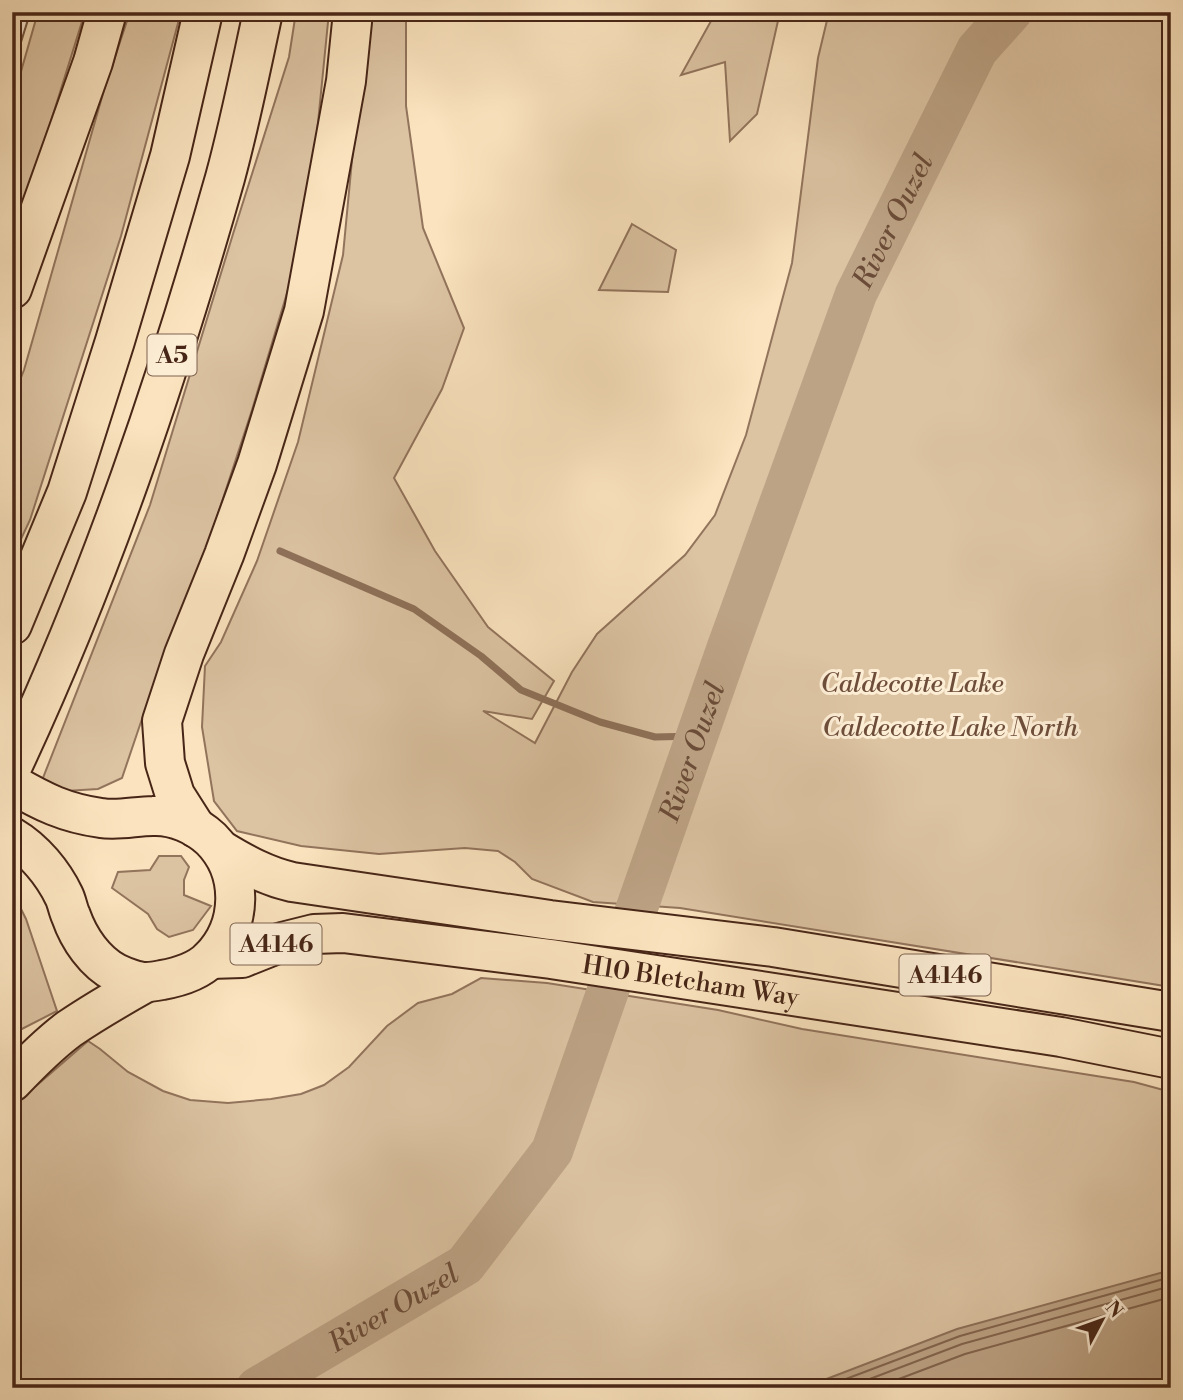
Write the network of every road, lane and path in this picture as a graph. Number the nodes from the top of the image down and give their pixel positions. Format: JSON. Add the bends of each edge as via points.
{"nodes":[{"id":1,"x":22,"y":12,"type":"edge"},
{"id":2,"x":107,"y":12,"type":"edge"},
{"id":3,"x":203,"y":12,"type":"edge"},
{"id":4,"x":263,"y":12,"type":"edge"},
{"id":5,"x":353,"y":12,"type":"edge"},
{"id":6,"x":12,"y":44,"type":"edge"},
{"id":7,"x":12,"y":289,"type":"edge"},
{"id":8,"x":12,"y":625,"type":"edge"},
{"id":9,"x":12,"y":767,"type":"edge"},
{"id":10,"x":12,"y":784,"type":"edge"},
{"id":11,"x":12,"y":837,"type":"edge"},
{"id":12,"x":208,"y":839,"type":"junction"},
{"id":13,"x":210,"y":959,"type":"junction"},
{"id":14,"x":145,"y":983,"type":"junction"},
{"id":15,"x":1171,"y":1012,"type":"edge"},
{"id":16,"x":1171,"y":1059,"type":"edge"},
{"id":17,"x":12,"y":1082,"type":"edge"}],
"edges":[{"from":1,"to":6,"type":"lane"},
{"from":2,"to":7,"type":"highway"},
{"from":3,"to":8,"type":"highway","number":"A5","via":[[170,156],[116,341],[66,492]]},
{"from":4,"to":9,"type":"highway","number":"A5","via":[[226,176],[169,364],[121,508],[49,689]]},
{"from":5,"to":12,"type":"highway","via":[[346,81],[304,311],[257,464],[162,721],[164,763],[171,784]]},
{"from":10,"to":12,"type":"highway","via":[[74,814],[104,819],[175,818]]},
{"from":11,"to":14,"type":"highway","via":[[46,867],[65,897],[78,934],[101,963],[118,975]]},
{"from":12,"to":13,"type":"highway","via":[[233,874],[236,897],[233,919]]},
{"from":12,"to":15,"type":"highway","name":"H10 Bletcham Way","number":"A4146","via":[[249,868],[292,883],[773,947]]},
{"from":13,"to":14,"type":"highway","via":[[175,978]]},
{"from":13,"to":16,"type":"highway","name":"H10 Bletcham Way","number":"A4146","via":[[242,958],[293,939],[343,933],[1061,1037]]},
{"from":14,"to":17,"type":"highway","via":[[67,1031]]}]}
